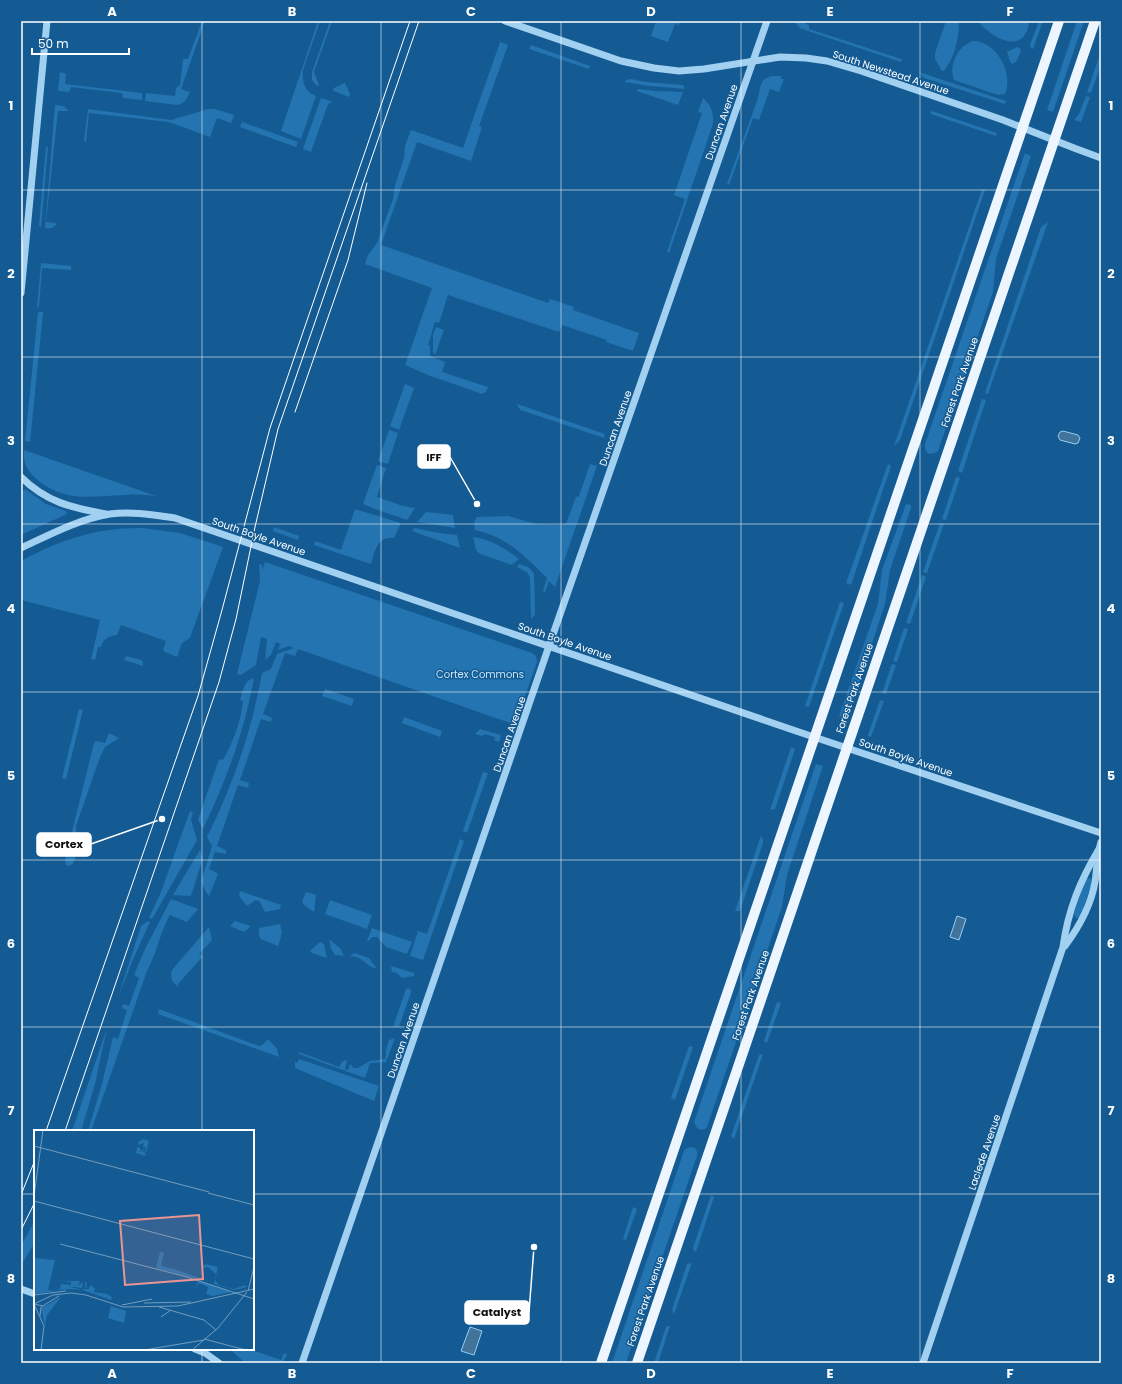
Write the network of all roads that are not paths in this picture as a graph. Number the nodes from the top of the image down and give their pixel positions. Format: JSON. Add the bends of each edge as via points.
{"nodes":[{"id":1,"x":47,"y":21,"type":"edge"},
{"id":2,"x":505,"y":21,"type":"edge"},
{"id":3,"x":767,"y":21,"type":"edge"},
{"id":4,"x":1059,"y":21,"type":"edge"},
{"id":5,"x":1095,"y":21,"type":"edge"},
{"id":6,"x":754,"y":60,"type":"junction"},
{"id":7,"x":1023,"y":127,"type":"junction"},
{"id":8,"x":1054,"y":141,"type":"junction"},
{"id":9,"x":1101,"y":158,"type":"edge"},
{"id":10,"x":21,"y":293,"type":"edge"},
{"id":11,"x":21,"y":477,"type":"edge"},
{"id":12,"x":110,"y":514,"type":"junction"},
{"id":13,"x":21,"y":548,"type":"edge"},
{"id":14,"x":549,"y":646,"type":"junction"},
{"id":15,"x":815,"y":737,"type":"junction"},
{"id":16,"x":847,"y":748,"type":"junction"},
{"id":17,"x":1101,"y":833,"type":"edge"},
{"id":18,"x":1100,"y":846,"type":"edge"},
{"id":19,"x":1063,"y":947,"type":"junction"},
{"id":20,"x":21,"y":1289,"type":"edge"},
{"id":21,"x":34,"y":1294,"type":"edge"},
{"id":22,"x":198,"y":1350,"type":"edge"},
{"id":23,"x":219,"y":1363,"type":"edge"},
{"id":24,"x":302,"y":1363,"type":"edge"},
{"id":25,"x":601,"y":1363,"type":"edge"},
{"id":26,"x":637,"y":1363,"type":"edge"},
{"id":27,"x":923,"y":1363,"type":"edge"}],
"edges":[{"from":1,"to":10,"type":"street"},
{"from":2,"to":6,"type":"street","name":"South Newstead Avenue","via":[[621,61],[654,68],[689,70]]},
{"from":3,"to":6,"type":"street","name":"Duncan Avenue"},
{"from":4,"to":7,"type":"main road","name":"Forest Park Avenue"},
{"from":5,"to":8,"type":"main road","name":"Forest Park Avenue"},
{"from":6,"to":7,"type":"street","name":"South Newstead Avenue","via":[[785,57],[827,61]]},
{"from":6,"to":14,"type":"street","name":"Duncan Avenue"},
{"from":7,"to":8,"type":"street","name":"South Newstead Avenue"},
{"from":7,"to":15,"type":"main road","name":"Forest Park Avenue"},
{"from":8,"to":9,"type":"street","name":"South Newstead Avenue"},
{"from":8,"to":16,"type":"main road","name":"Forest Park Avenue"},
{"from":11,"to":12,"type":"street","via":[[36,491],[50,499],[83,510]]},
{"from":12,"to":13,"type":"street","name":"South Boyle Avenue","via":[[73,525]]},
{"from":12,"to":14,"type":"street","name":"South Boyle Avenue","via":[[153,514],[175,518]]},
{"from":14,"to":15,"type":"street","name":"South Boyle Avenue"},
{"from":14,"to":24,"type":"street","name":"Duncan Avenue"},
{"from":15,"to":16,"type":"street","name":"South Boyle Avenue"},
{"from":15,"to":25,"type":"main road","name":"Forest Park Avenue"},
{"from":16,"to":17,"type":"street","name":"South Boyle Avenue"},
{"from":16,"to":26,"type":"main road","name":"Forest Park Avenue"},
{"from":18,"to":19,"type":"street","name":"Laclede Avenue","via":[[1081,880],[1066,926]]},
{"from":18,"to":19,"type":"street","name":"Laclede Avenue","via":[[1094,885],[1084,917]]},
{"from":19,"to":27,"type":"street","name":"Laclede Avenue"},
{"from":20,"to":21,"type":"street"},
{"from":22,"to":23,"type":"street"}]}
